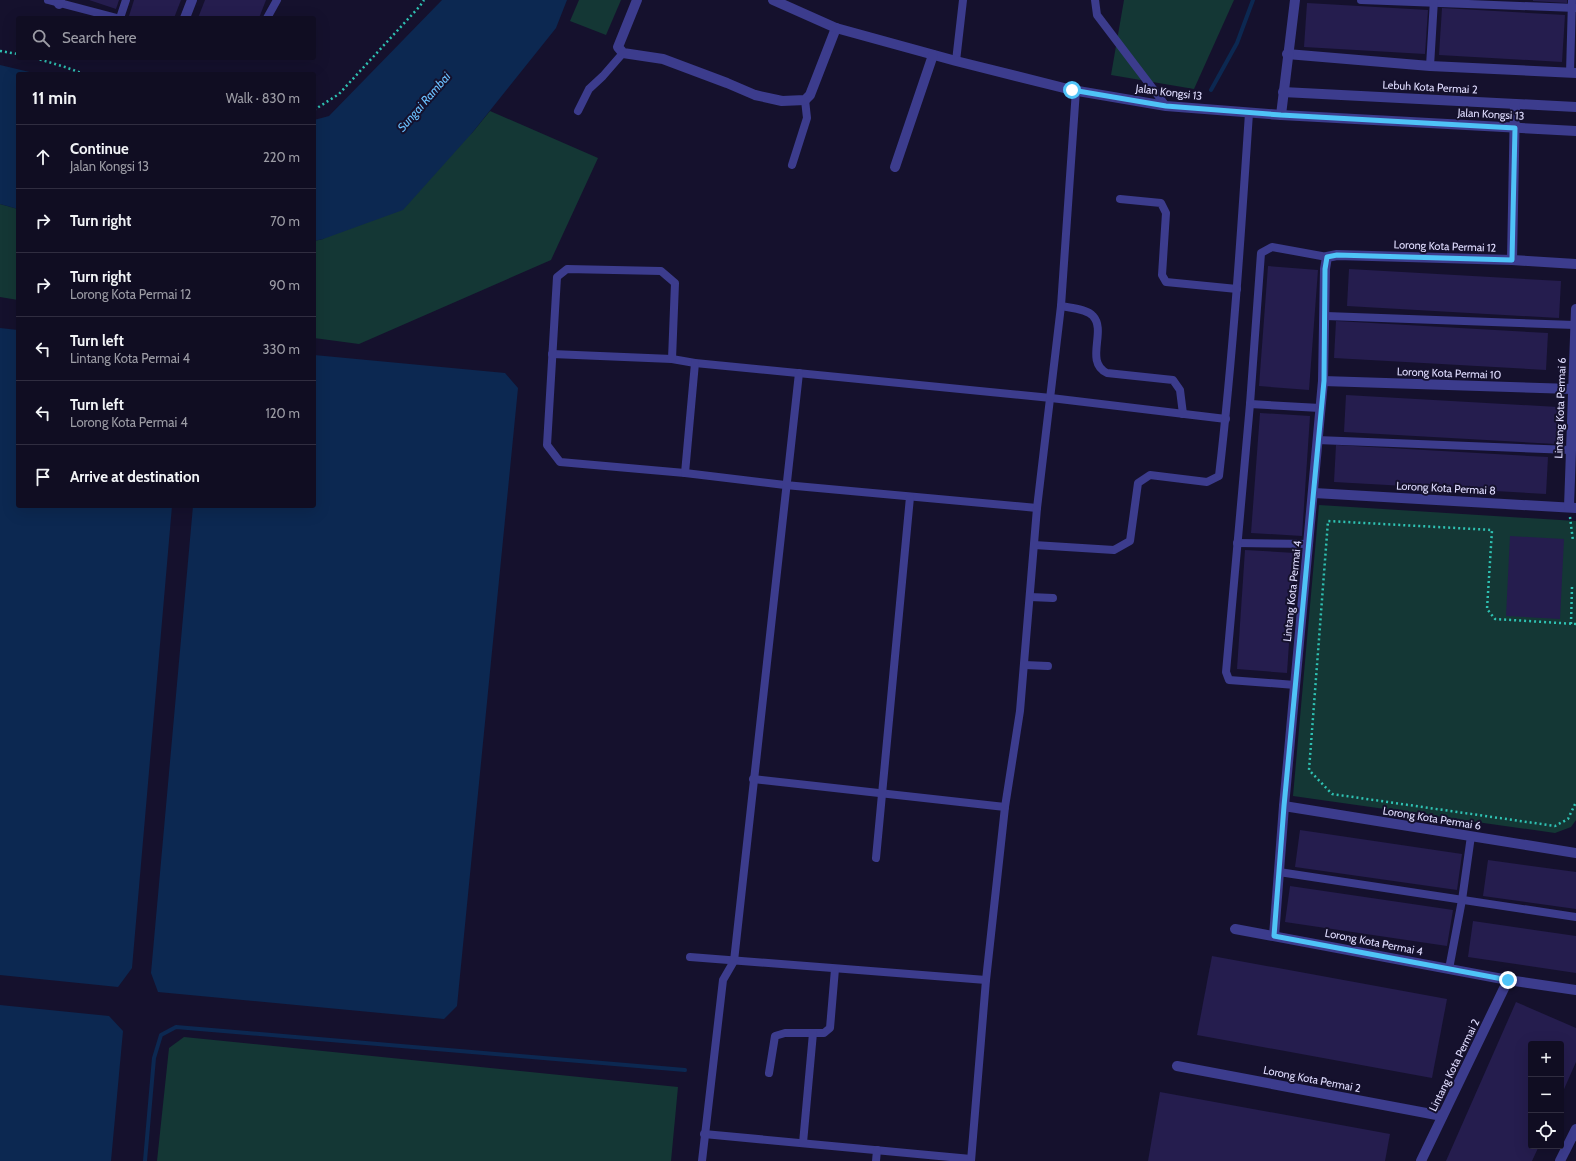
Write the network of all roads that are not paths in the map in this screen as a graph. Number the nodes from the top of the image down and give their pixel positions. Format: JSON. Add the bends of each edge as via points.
{"nodes":[{"id":1,"x":48,"y":0,"type":"edge"},
{"id":2,"x":126,"y":0,"type":"edge"},
{"id":3,"x":192,"y":0,"type":"edge"},
{"id":4,"x":277,"y":0,"type":"edge"},
{"id":5,"x":638,"y":0,"type":"edge"},
{"id":6,"x":773,"y":0,"type":"edge"},
{"id":7,"x":963,"y":0,"type":"edge"},
{"id":8,"x":1095,"y":0,"type":"edge"},
{"id":9,"x":1295,"y":0,"type":"edge"},
{"id":10,"x":1361,"y":0,"type":"edge"},
{"id":11,"x":1434,"y":1,"type":"edge"},
{"id":12,"x":60,"y":2,"type":"edge"},
{"id":13,"x":1573,"y":5,"type":"edge"},
{"id":14,"x":111,"y":16,"type":"edge"},
{"id":15,"x":119,"y":16,"type":"edge"},
{"id":16,"x":187,"y":16,"type":"edge"},
{"id":17,"x":268,"y":16,"type":"edge"},
{"id":18,"x":836,"y":28,"type":"junction"},
{"id":19,"x":623,"y":53,"type":"junction"},
{"id":20,"x":1288,"y":54,"type":"junction"},
{"id":21,"x":933,"y":55,"type":"junction"},
{"id":22,"x":956,"y":61,"type":"junction"},
{"id":23,"x":1430,"y":66,"type":"junction"},
{"id":24,"x":1573,"y":73,"type":"edge"},
{"id":25,"x":1076,"y":90,"type":"junction"},
{"id":26,"x":1283,"y":92,"type":"junction"},
{"id":27,"x":805,"y":100,"type":"junction"},
{"id":28,"x":1515,"y":104,"type":"junction"},
{"id":29,"x":1166,"y":106,"type":"junction"},
{"id":30,"x":1576,"y":107,"type":"edge"},
{"id":31,"x":578,"y":111,"type":"dead end"},
{"id":32,"x":1249,"y":113,"type":"junction"},
{"id":33,"x":1281,"y":115,"type":"junction"},
{"id":34,"x":1515,"y":128,"type":"junction"},
{"id":35,"x":1576,"y":131,"type":"edge"},
{"id":36,"x":792,"y":165,"type":"dead end"},
{"id":37,"x":895,"y":168,"type":"dead end"},
{"id":38,"x":1120,"y":199,"type":"dead end"},
{"id":39,"x":1332,"y":256,"type":"junction"},
{"id":40,"x":1512,"y":260,"type":"junction"},
{"id":41,"x":1576,"y":264,"type":"edge"},
{"id":42,"x":1237,"y":289,"type":"junction"},
{"id":43,"x":1061,"y":306,"type":"junction"},
{"id":44,"x":1576,"y":309,"type":"edge"},
{"id":45,"x":1326,"y":316,"type":"junction"},
{"id":46,"x":1575,"y":325,"type":"edge"},
{"id":47,"x":552,"y":354,"type":"junction"},
{"id":48,"x":672,"y":359,"type":"junction"},
{"id":49,"x":695,"y":363,"type":"junction"},
{"id":50,"x":799,"y":373,"type":"junction"},
{"id":51,"x":1324,"y":381,"type":"junction"},
{"id":52,"x":1573,"y":389,"type":"junction"},
{"id":53,"x":1050,"y":398,"type":"junction"},
{"id":54,"x":1250,"y":404,"type":"junction"},
{"id":55,"x":1320,"y":408,"type":"junction"},
{"id":56,"x":1183,"y":414,"type":"junction"},
{"id":57,"x":1226,"y":419,"type":"junction"},
{"id":58,"x":1317,"y":440,"type":"junction"},
{"id":59,"x":1571,"y":450,"type":"junction"},
{"id":60,"x":684,"y":473,"type":"junction"},
{"id":61,"x":786,"y":485,"type":"junction"},
{"id":62,"x":1314,"y":493,"type":"junction"},
{"id":63,"x":910,"y":497,"type":"junction"},
{"id":64,"x":1037,"y":508,"type":"junction"},
{"id":65,"x":1573,"y":508,"type":"edge"},
{"id":66,"x":1237,"y":543,"type":"junction"},
{"id":67,"x":1309,"y":544,"type":"junction"},
{"id":68,"x":1034,"y":545,"type":"junction"},
{"id":69,"x":1030,"y":597,"type":"junction"},
{"id":70,"x":1053,"y":598,"type":"dead end"},
{"id":71,"x":1024,"y":665,"type":"junction"},
{"id":72,"x":1048,"y":666,"type":"dead end"},
{"id":73,"x":1295,"y":685,"type":"junction"},
{"id":74,"x":753,"y":780,"type":"junction"},
{"id":75,"x":881,"y":793,"type":"junction"},
{"id":76,"x":1284,"y":806,"type":"junction"},
{"id":77,"x":1005,"y":807,"type":"junction"},
{"id":78,"x":1471,"y":836,"type":"junction"},
{"id":79,"x":1576,"y":853,"type":"edge"},
{"id":80,"x":876,"y":858,"type":"dead end"},
{"id":81,"x":1279,"y":872,"type":"junction"},
{"id":82,"x":1462,"y":900,"type":"junction"},
{"id":83,"x":1576,"y":917,"type":"edge"},
{"id":84,"x":1235,"y":929,"type":"dead end"},
{"id":85,"x":1274,"y":936,"type":"junction"},
{"id":86,"x":690,"y":957,"type":"dead end"},
{"id":87,"x":734,"y":961,"type":"junction"},
{"id":88,"x":836,"y":969,"type":"junction"},
{"id":89,"x":1449,"y":969,"type":"junction"},
{"id":90,"x":986,"y":980,"type":"junction"},
{"id":91,"x":1508,"y":980,"type":"junction"},
{"id":92,"x":1576,"y":990,"type":"edge"},
{"id":93,"x":813,"y":1033,"type":"junction"},
{"id":94,"x":1177,"y":1066,"type":"dead end"},
{"id":95,"x":769,"y":1074,"type":"dead end"},
{"id":96,"x":1442,"y":1116,"type":"junction"},
{"id":97,"x":1576,"y":1129,"type":"edge"},
{"id":98,"x":704,"y":1134,"type":"junction"},
{"id":99,"x":803,"y":1143,"type":"junction"},
{"id":100,"x":877,"y":1150,"type":"junction"},
{"id":101,"x":971,"y":1160,"type":"edge"},
{"id":102,"x":702,"y":1161,"type":"edge"},
{"id":103,"x":876,"y":1161,"type":"edge"},
{"id":104,"x":1421,"y":1161,"type":"edge"},
{"id":105,"x":1560,"y":1161,"type":"edge"}],
"edges":[{"from":1,"to":12,"type":"lane"},
{"from":2,"to":15,"type":"lane"},
{"from":3,"to":16,"type":"street"},
{"from":4,"to":17,"type":"lane"},
{"from":5,"to":19,"type":"street","via":[[618,47]]},
{"from":6,"to":18,"type":"street","name":"Jalan Kongsi 13"},
{"from":7,"to":22,"type":"lane"},
{"from":8,"to":29,"type":"lane","via":[[1097,15]]},
{"from":9,"to":20,"type":"street"},
{"from":10,"to":11,"type":"lane"},
{"from":11,"to":13,"type":"lane"},
{"from":11,"to":23,"type":"lane"},
{"from":12,"to":14,"type":"lane"},
{"from":13,"to":24,"type":"lane"},
{"from":18,"to":21,"type":"street","name":"Jalan Kongsi 13"},
{"from":18,"to":27,"type":"street","via":[[810,95]]},
{"from":19,"to":27,"type":"street","via":[[664,59],[755,95],[782,101]]},
{"from":19,"to":31,"type":"lane","via":[[588,89]]},
{"from":20,"to":23,"type":"street","name":"Lebuh Kota Permai 2"},
{"from":20,"to":26,"type":"street"},
{"from":21,"to":22,"type":"street","name":"Jalan Kongsi 13"},
{"from":21,"to":37,"type":"street"},
{"from":22,"to":25,"type":"street","name":"Jalan Kongsi 13"},
{"from":23,"to":24,"type":"street","name":"Lebuh Kota Permai 2"},
{"from":25,"to":29,"type":"street","name":"Jalan Kongsi 13"},
{"from":25,"to":43,"type":"lane"},
{"from":26,"to":28,"type":"street","name":"Lebuh Kota Permai 2"},
{"from":26,"to":33,"type":"street"},
{"from":27,"to":36,"type":"lane","via":[[807,118]]},
{"from":28,"to":30,"type":"street","name":"Lebuh Kota Permai 2"},
{"from":28,"to":34,"type":"street"},
{"from":29,"to":32,"type":"street","name":"Jalan Kongsi 13"},
{"from":32,"to":33,"type":"street","name":"Jalan Kongsi 13"},
{"from":32,"to":42,"type":"lane"},
{"from":33,"to":34,"type":"street","name":"Jalan Kongsi 13"},
{"from":34,"to":35,"type":"street","name":"Jalan Kongsi 13"},
{"from":34,"to":40,"type":"street"},
{"from":38,"to":42,"type":"lane","via":[[1161,203],[1166,213],[1162,275],[1166,282]]},
{"from":39,"to":40,"type":"street","name":"Lorong Kota Permai 12"},
{"from":39,"to":45,"type":"street","name":"Lintang Kota Permai 4","via":[[1325,269]]},
{"from":39,"to":54,"type":"lane","via":[[1272,247],[1262,253]]},
{"from":40,"to":41,"type":"street","name":"Lorong Kota Permai 12"},
{"from":42,"to":57,"type":"lane"},
{"from":43,"to":53,"type":"lane"},
{"from":43,"to":56,"type":"lane","via":[[1087,312],[1094,317],[1098,326],[1097,363],[1100,370],[1107,373],[1173,380],[1180,390]]},
{"from":44,"to":46,"type":"street","name":"Lintang Kota Permai 6"},
{"from":45,"to":46,"type":"lane"},
{"from":45,"to":51,"type":"street","name":"Lintang Kota Permai 4"},
{"from":46,"to":52,"type":"street","name":"Lintang Kota Permai 6"},
{"from":47,"to":48,"type":"lane"},
{"from":47,"to":48,"type":"lane","via":[[557,277],[567,269],[661,271],[675,283]]},
{"from":47,"to":60,"type":"lane","via":[[547,446],[560,462]]},
{"from":48,"to":49,"type":"lane"},
{"from":49,"to":50,"type":"lane"},
{"from":49,"to":60,"type":"lane"},
{"from":50,"to":53,"type":"lane"},
{"from":50,"to":61,"type":"lane"},
{"from":51,"to":52,"type":"street","name":"Lorong Kota Permai 10"},
{"from":51,"to":55,"type":"street","name":"Lintang Kota Permai 4"},
{"from":52,"to":59,"type":"street","name":"Lintang Kota Permai 6"},
{"from":53,"to":56,"type":"lane"},
{"from":53,"to":64,"type":"lane"},
{"from":54,"to":55,"type":"lane"},
{"from":54,"to":66,"type":"lane"},
{"from":55,"to":58,"type":"street","name":"Lintang Kota Permai 4"},
{"from":56,"to":57,"type":"lane"},
{"from":57,"to":68,"type":"lane","via":[[1219,476],[1207,482],[1150,476],[1138,483],[1130,541],[1114,550]]},
{"from":58,"to":59,"type":"lane"},
{"from":58,"to":62,"type":"street","name":"Lintang Kota Permai 4"},
{"from":59,"to":65,"type":"street","name":"Lintang Kota Permai 6"},
{"from":60,"to":61,"type":"lane"},
{"from":61,"to":63,"type":"lane"},
{"from":61,"to":74,"type":"lane"},
{"from":62,"to":65,"type":"street","name":"Lorong Kota Permai 8"},
{"from":62,"to":67,"type":"street","name":"Lintang Kota Permai 4"},
{"from":63,"to":64,"type":"lane"},
{"from":63,"to":75,"type":"lane"},
{"from":64,"to":68,"type":"lane"},
{"from":66,"to":67,"type":"lane"},
{"from":66,"to":73,"type":"lane","via":[[1226,672],[1229,680]]},
{"from":67,"to":73,"type":"street","name":"Lintang Kota Permai 4"},
{"from":68,"to":69,"type":"lane"},
{"from":69,"to":70,"type":"lane"},
{"from":69,"to":71,"type":"lane"},
{"from":71,"to":72,"type":"lane"},
{"from":71,"to":77,"type":"lane","via":[[1020,711]]},
{"from":73,"to":76,"type":"street","name":"Lintang Kota Permai 4"},
{"from":74,"to":75,"type":"lane"},
{"from":74,"to":87,"type":"lane"},
{"from":75,"to":77,"type":"lane"},
{"from":75,"to":80,"type":"lane"},
{"from":76,"to":78,"type":"street","name":"Lorong Kota Permai 6"},
{"from":76,"to":81,"type":"street","name":"Lintang Kota Permai 4"},
{"from":77,"to":90,"type":"lane"},
{"from":78,"to":79,"type":"street","name":"Lorong Kota Permai 6"},
{"from":78,"to":82,"type":"lane"},
{"from":81,"to":82,"type":"lane"},
{"from":81,"to":85,"type":"street","name":"Lintang Kota Permai 4"},
{"from":82,"to":83,"type":"lane"},
{"from":82,"to":89,"type":"lane"},
{"from":84,"to":85,"type":"street","name":"Lorong Kota Permai 4"},
{"from":85,"to":89,"type":"street","name":"Lorong Kota Permai 4"},
{"from":86,"to":87,"type":"lane"},
{"from":87,"to":88,"type":"lane"},
{"from":87,"to":98,"type":"lane","via":[[723,980]]},
{"from":88,"to":90,"type":"lane"},
{"from":88,"to":93,"type":"lane","via":[[830,1028],[824,1033]]},
{"from":89,"to":91,"type":"street","name":"Lorong Kota Permai 4"},
{"from":90,"to":101,"type":"lane"},
{"from":91,"to":92,"type":"street"},
{"from":91,"to":96,"type":"street","name":"Lintang Kota Permai 2"},
{"from":93,"to":95,"type":"lane","via":[[785,1033],[775,1036]]},
{"from":93,"to":99,"type":"lane"},
{"from":94,"to":96,"type":"street","name":"Lorong Kota Permai 2"},
{"from":96,"to":104,"type":"street","name":"Lintang Kota Permai 2"},
{"from":97,"to":105,"type":"street"},
{"from":98,"to":99,"type":"lane"},
{"from":98,"to":102,"type":"lane"},
{"from":99,"to":100,"type":"lane"},
{"from":100,"to":101,"type":"lane"},
{"from":100,"to":103,"type":"lane"}]}
